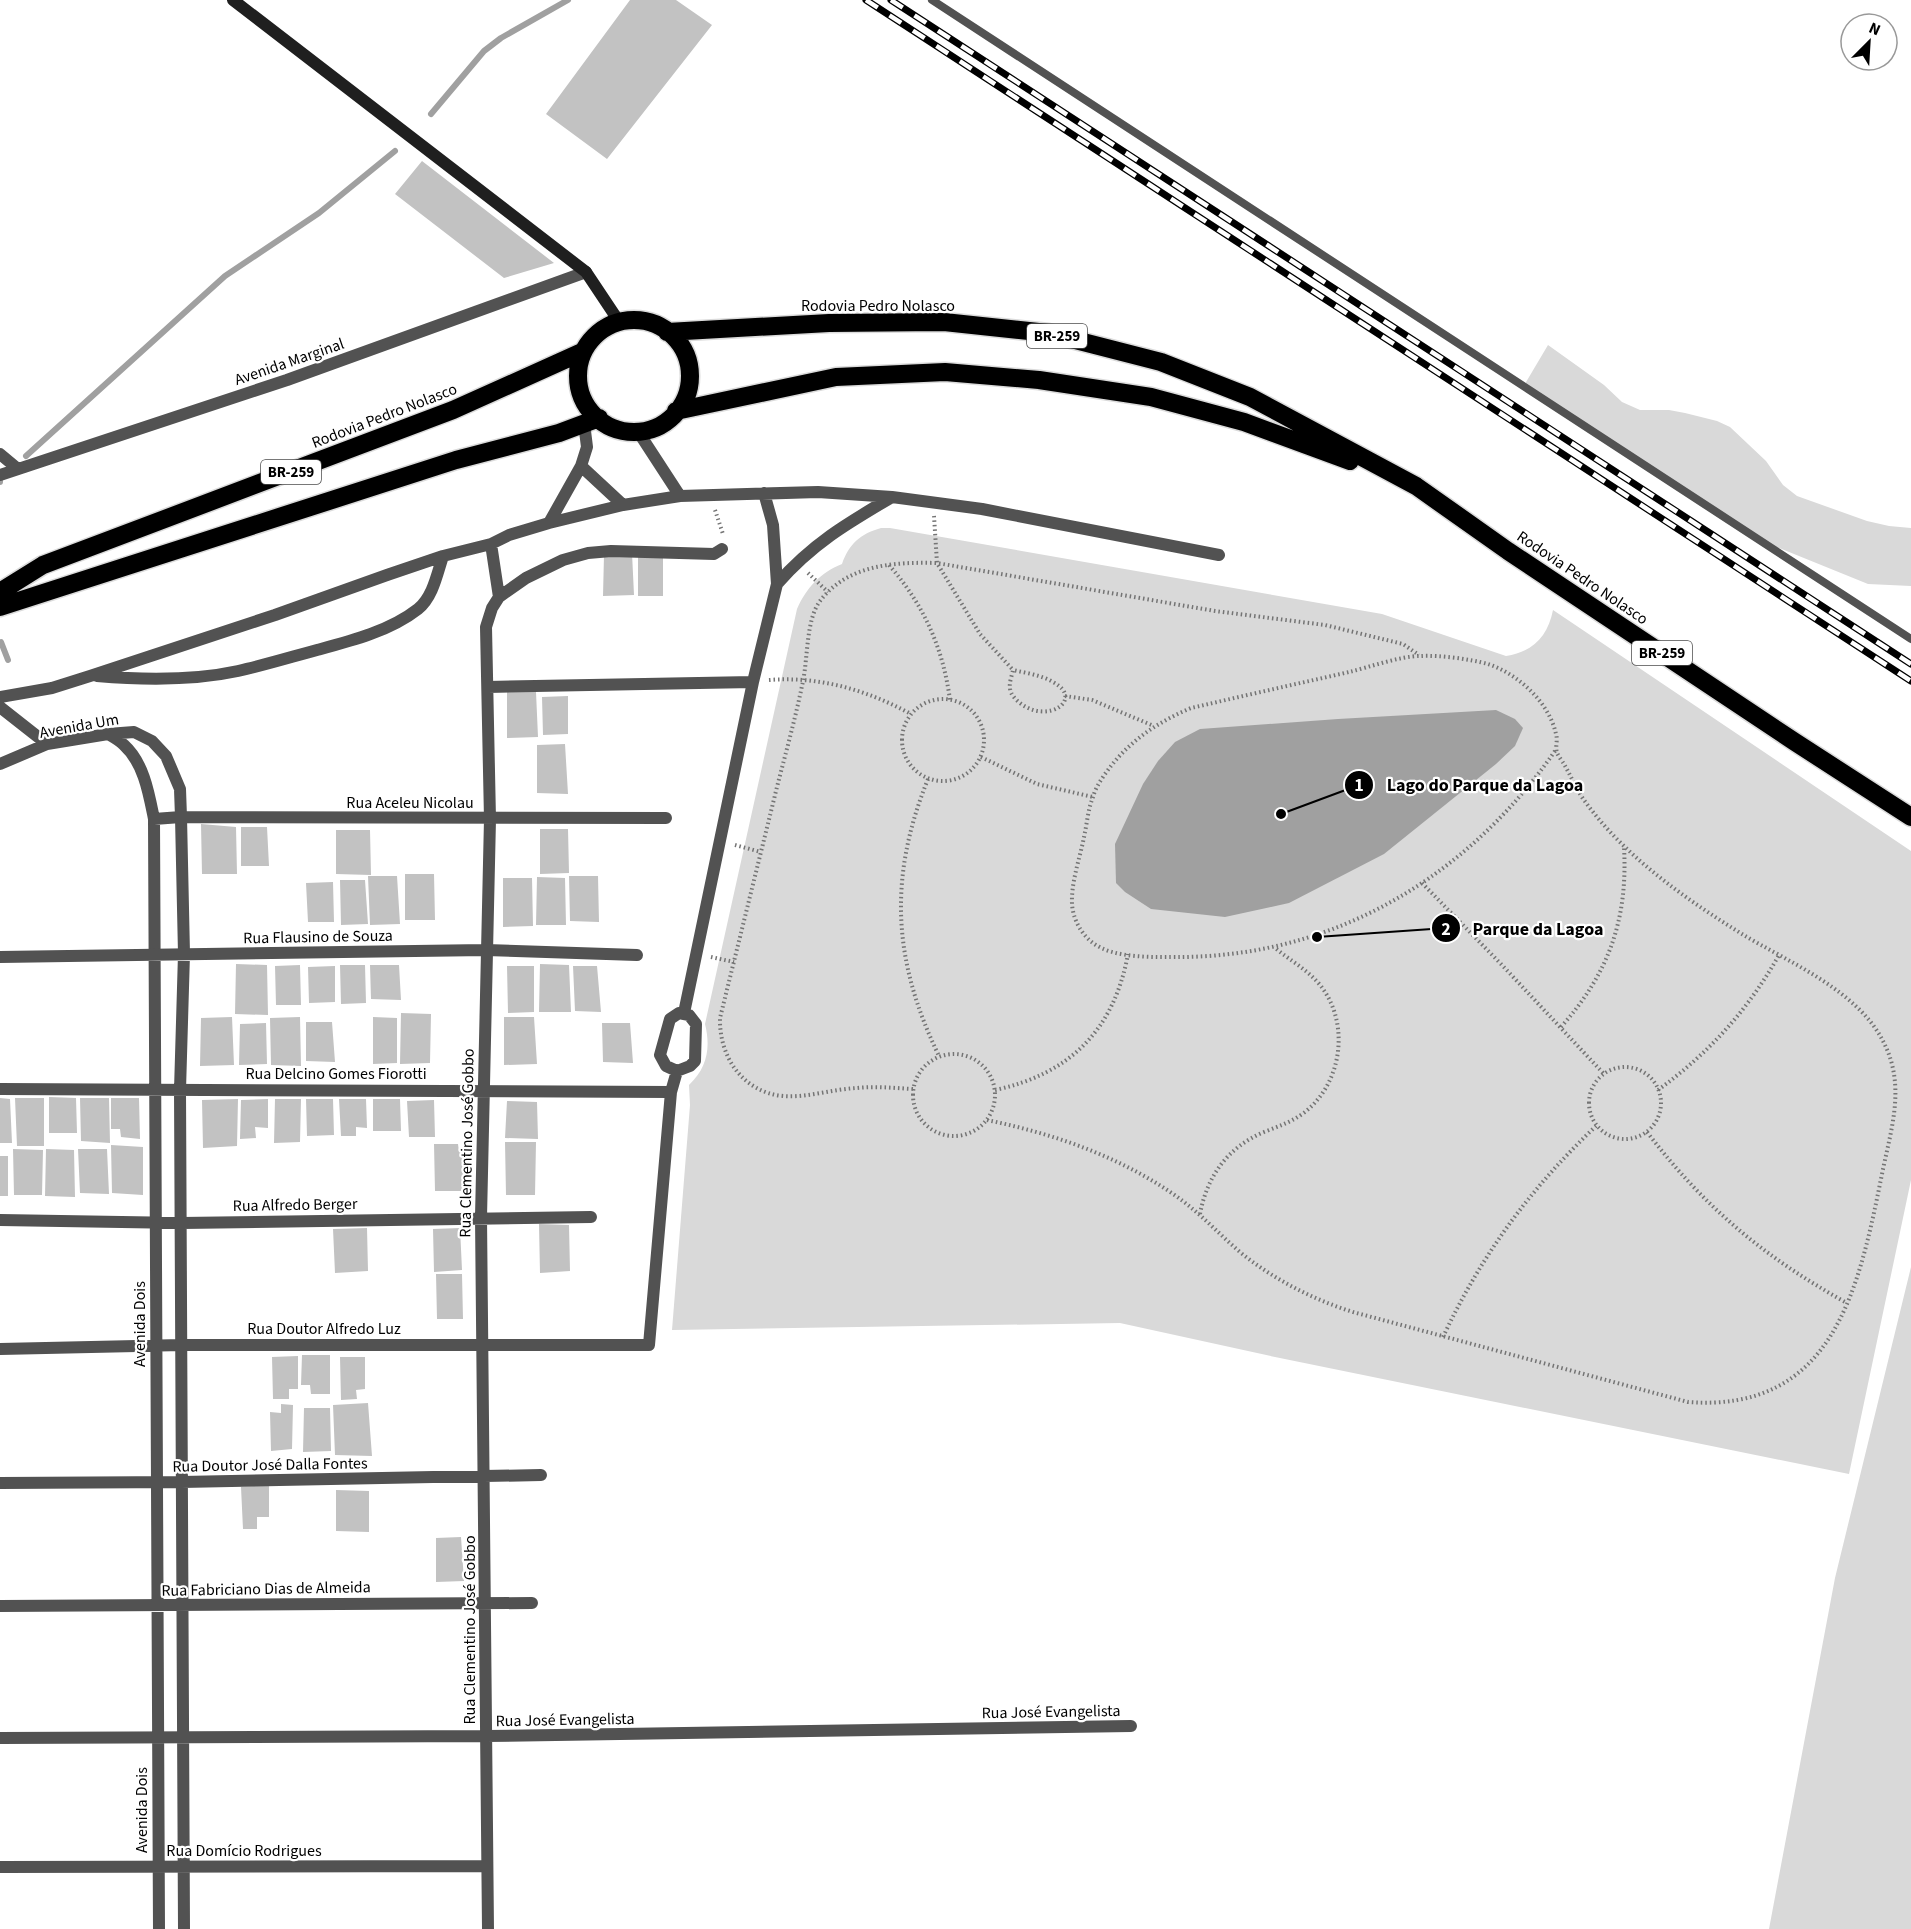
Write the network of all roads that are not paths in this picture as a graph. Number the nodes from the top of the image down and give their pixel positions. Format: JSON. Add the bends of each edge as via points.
{"nodes":[{"id":1,"x":234,"y":0,"type":"edge"},
{"id":2,"x":932,"y":0,"type":"edge"},
{"id":3,"x":586,"y":272,"type":"junction"},
{"id":4,"x":620,"y":322,"type":"junction"},
{"id":5,"x":667,"y":332,"type":"junction"},
{"id":6,"x":582,"y":352,"type":"junction"},
{"id":7,"x":676,"y":411,"type":"junction"},
{"id":8,"x":591,"y":421,"type":"junction"},
{"id":9,"x":639,"y":433,"type":"junction"},
{"id":10,"x":0,"y":454,"type":"edge"},
{"id":11,"x":581,"y":466,"type":"junction"},
{"id":12,"x":18,"y":469,"type":"junction"},
{"id":13,"x":0,"y":475,"type":"edge"},
{"id":14,"x":1416,"y":486,"type":"junction"},
{"id":15,"x":765,"y":493,"type":"junction"},
{"id":16,"x":680,"y":496,"type":"junction"},
{"id":17,"x":892,"y":497,"type":"junction"},
{"id":18,"x":623,"y":505,"type":"junction"},
{"id":19,"x":549,"y":523,"type":"junction"},
{"id":20,"x":491,"y":544,"type":"junction"},
{"id":21,"x":722,"y":549,"type":"road end"},
{"id":22,"x":1220,"y":555,"type":"dead end"},
{"id":23,"x":443,"y":556,"type":"junction"},
{"id":24,"x":777,"y":585,"type":"junction"},
{"id":25,"x":0,"y":592,"type":"edge"},
{"id":26,"x":498,"y":597,"type":"junction"},
{"id":27,"x":0,"y":607,"type":"edge"},
{"id":28,"x":1911,"y":639,"type":"edge"},
{"id":29,"x":90,"y":676,"type":"junction"},
{"id":30,"x":753,"y":682,"type":"junction"},
{"id":31,"x":488,"y":687,"type":"junction"},
{"id":32,"x":0,"y":697,"type":"edge"},
{"id":33,"x":0,"y":707,"type":"edge"},
{"id":34,"x":108,"y":734,"type":"junction"},
{"id":35,"x":47,"y":744,"type":"junction"},
{"id":36,"x":0,"y":764,"type":"edge"},
{"id":37,"x":1911,"y":816,"type":"edge"},
{"id":38,"x":181,"y":817,"type":"junction"},
{"id":39,"x":666,"y":818,"type":"dead end"},
{"id":40,"x":154,"y":819,"type":"junction"},
{"id":41,"x":490,"y":819,"type":"junction"},
{"id":42,"x":486,"y":950,"type":"junction"},
{"id":43,"x":184,"y":954,"type":"junction"},
{"id":44,"x":637,"y":955,"type":"dead end"},
{"id":45,"x":156,"y":956,"type":"junction"},
{"id":46,"x":0,"y":957,"type":"edge"},
{"id":47,"x":684,"y":1013,"type":"junction"},
{"id":48,"x":677,"y":1071,"type":"junction"},
{"id":49,"x":156,"y":1088,"type":"junction"},
{"id":50,"x":0,"y":1089,"type":"edge"},
{"id":51,"x":180,"y":1090,"type":"junction"},
{"id":52,"x":483,"y":1090,"type":"junction"},
{"id":53,"x":671,"y":1092,"type":"junction"},
{"id":54,"x":591,"y":1216,"type":"dead end"},
{"id":55,"x":481,"y":1218,"type":"junction"},
{"id":56,"x":0,"y":1220,"type":"edge"},
{"id":57,"x":155,"y":1222,"type":"junction"},
{"id":58,"x":182,"y":1223,"type":"junction"},
{"id":59,"x":182,"y":1345,"type":"junction"},
{"id":60,"x":483,"y":1345,"type":"junction"},
{"id":61,"x":156,"y":1346,"type":"junction"},
{"id":62,"x":0,"y":1349,"type":"edge"},
{"id":63,"x":484,"y":1475,"type":"junction"},
{"id":64,"x":542,"y":1475,"type":"dead end"},
{"id":65,"x":157,"y":1482,"type":"junction"},
{"id":66,"x":182,"y":1482,"type":"junction"},
{"id":67,"x":0,"y":1483,"type":"edge"},
{"id":68,"x":485,"y":1603,"type":"junction"},
{"id":69,"x":532,"y":1603,"type":"dead end"},
{"id":70,"x":0,"y":1606,"type":"edge"},
{"id":71,"x":157,"y":1606,"type":"junction"},
{"id":72,"x":182,"y":1606,"type":"junction"},
{"id":73,"x":1131,"y":1726,"type":"dead end"},
{"id":74,"x":158,"y":1736,"type":"junction"},
{"id":75,"x":182,"y":1736,"type":"junction"},
{"id":76,"x":486,"y":1736,"type":"junction"},
{"id":77,"x":0,"y":1738,"type":"edge"},
{"id":78,"x":158,"y":1866,"type":"junction"},
{"id":79,"x":183,"y":1866,"type":"junction"},
{"id":80,"x":487,"y":1866,"type":"junction"},
{"id":81,"x":0,"y":1867,"type":"edge"},
{"id":82,"x":159,"y":1929,"type":"edge"},
{"id":83,"x":184,"y":1929,"type":"edge"},
{"id":84,"x":488,"y":1929,"type":"edge"}],
"edges":[{"from":1,"to":3,"type":"street"},
{"from":2,"to":28,"type":"lane"},
{"from":3,"to":4,"type":"street"},
{"from":3,"to":12,"type":"street","name":"Avenida Marginal","via":[[287,380]]},
{"from":4,"to":5,"type":"highway","via":[[629,319],[658,325]]},
{"from":4,"to":6,"type":"highway","via":[[602,329]]},
{"from":5,"to":7,"type":"highway","via":[[681,344],[691,372],[686,401]]},
{"from":5,"to":14,"type":"highway","name":"Rodovia Pedro Nolasco","number":"BR-259","via":[[829,323],[944,322],[1048,333],[1161,362],[1250,397]]},
{"from":6,"to":8,"type":"highway","via":[[577,380]]},
{"from":6,"to":25,"type":"highway","name":"Rodovia Pedro Nolasco","number":"BR-259","via":[[453,410],[44,565]]},
{"from":7,"to":9,"type":"highway","via":[[666,423]]},
{"from":7,"to":14,"type":"highway","name":"Rodovia Pedro Nolasco","number":"BR-259","via":[[836,377],[945,372],[1039,380],[1151,397],[1244,422]]},
{"from":8,"to":9,"type":"highway"},
{"from":8,"to":11,"type":"street"},
{"from":8,"to":27,"type":"highway","number":"BR-259","via":[[456,460]]},
{"from":9,"to":16,"type":"street"},
{"from":10,"to":12,"type":"street"},
{"from":11,"to":18,"type":"street"},
{"from":11,"to":19,"type":"street"},
{"from":12,"to":13,"type":"street","name":"Avenida Marginal"},
{"from":14,"to":37,"type":"highway","name":"Rodovia Pedro Nolasco","number":"BR-259","via":[[1508,551]]},
{"from":15,"to":16,"type":"street"},
{"from":15,"to":17,"type":"street"},
{"from":15,"to":24,"type":"street","via":[[773,525]]},
{"from":16,"to":18,"type":"street"},
{"from":17,"to":22,"type":"street","via":[[982,509]]},
{"from":17,"to":24,"type":"street","via":[[816,545]]},
{"from":18,"to":19,"type":"street"},
{"from":19,"to":20,"type":"street"},
{"from":20,"to":23,"type":"street"},
{"from":20,"to":26,"type":"street"},
{"from":21,"to":26,"type":"street","via":[[714,554],[588,553],[526,578]]},
{"from":23,"to":29,"type":"street"},
{"from":23,"to":29,"type":"street","via":[[431,591],[420,608],[396,623],[340,644],[237,671],[185,678]]},
{"from":24,"to":30,"type":"street"},
{"from":26,"to":31,"type":"street","name":"Rua Clementino José Gobbo","via":[[486,627]]},
{"from":29,"to":32,"type":"street"},
{"from":30,"to":31,"type":"street"},
{"from":30,"to":47,"type":"street"},
{"from":31,"to":41,"type":"street","name":"Rua Clementino José Gobbo"},
{"from":33,"to":35,"type":"street"},
{"from":34,"to":35,"type":"street","name":"Avenida Um"},
{"from":34,"to":38,"type":"street","name":"Avenida Um","via":[[134,732],[152,741],[166,756],[180,789]]},
{"from":34,"to":40,"type":"street","name":"Avenida Dois","via":[[124,745],[136,763],[147,786]]},
{"from":35,"to":36,"type":"street","name":"Avenida Um"},
{"from":38,"to":40,"type":"street","name":"Rua Aceleu Nicolau"},
{"from":38,"to":41,"type":"street","name":"Rua Aceleu Nicolau"},
{"from":38,"to":43,"type":"street"},
{"from":39,"to":41,"type":"street","name":"Rua Aceleu Nicolau"},
{"from":40,"to":45,"type":"street","name":"Avenida Dois"},
{"from":41,"to":42,"type":"street","name":"Rua Clementino José Gobbo"},
{"from":42,"to":43,"type":"street","name":"Rua Flausino de Souza"},
{"from":42,"to":44,"type":"street","name":"Rua Flausino de Souza"},
{"from":42,"to":52,"type":"street","name":"Rua Clementino José Gobbo"},
{"from":43,"to":45,"type":"street","name":"Rua Flausino de Souza"},
{"from":43,"to":51,"type":"street"},
{"from":45,"to":46,"type":"street","name":"Rua Flausino de Souza"},
{"from":45,"to":49,"type":"street","name":"Avenida Dois"},
{"from":47,"to":48,"type":"street","via":[[696,1024],[694,1061]]},
{"from":47,"to":48,"type":"street","via":[[670,1019],[660,1055],[666,1066]]},
{"from":48,"to":53,"type":"street"},
{"from":49,"to":50,"type":"street","name":"Rua Delcino Gomes Fiorotti"},
{"from":49,"to":51,"type":"street","name":"Rua Delcino Gomes Fiorotti"},
{"from":49,"to":57,"type":"street","name":"Avenida Dois"},
{"from":51,"to":52,"type":"street","name":"Rua Delcino Gomes Fiorotti"},
{"from":51,"to":58,"type":"street"},
{"from":52,"to":53,"type":"street","name":"Rua Delcino Gomes Fiorotti"},
{"from":52,"to":55,"type":"street","name":"Rua Clementino José Gobbo"},
{"from":53,"to":60,"type":"street","name":"Rua Doutor Alfredo Luz","via":[[649,1345]]},
{"from":54,"to":55,"type":"street","name":"Rua Alfredo Berger"},
{"from":55,"to":58,"type":"street","name":"Rua Alfredo Berger"},
{"from":55,"to":60,"type":"street","name":"Rua Clementino José Gobbo"},
{"from":56,"to":57,"type":"street","name":"Rua Alfredo Berger"},
{"from":57,"to":58,"type":"street","name":"Rua Alfredo Berger"},
{"from":57,"to":61,"type":"street","name":"Avenida Dois"},
{"from":58,"to":59,"type":"street"},
{"from":59,"to":60,"type":"street","name":"Rua Doutor Alfredo Luz"},
{"from":59,"to":61,"type":"street","name":"Rua Doutor Alfredo Luz"},
{"from":59,"to":66,"type":"street"},
{"from":60,"to":63,"type":"street","name":"Rua Clementino José Gobbo"},
{"from":61,"to":62,"type":"street","name":"Rua Doutor Alfredo Luz"},
{"from":61,"to":65,"type":"street","name":"Avenida Dois"},
{"from":63,"to":64,"type":"street","name":"Rua Doutor José Dalla Fontes"},
{"from":63,"to":66,"type":"street","name":"Rua Doutor José Dalla Fontes"},
{"from":63,"to":68,"type":"street","name":"Rua Clementino José Gobbo"},
{"from":65,"to":66,"type":"street","name":"Rua Doutor José Dalla Fontes"},
{"from":65,"to":67,"type":"street","name":"Rua Doutor José Dalla Fontes"},
{"from":65,"to":71,"type":"street","name":"Avenida Dois"},
{"from":66,"to":72,"type":"street"},
{"from":68,"to":69,"type":"street","name":"Rua Fabriciano Dias de Almeida"},
{"from":68,"to":72,"type":"street","name":"Rua Fabriciano Dias de Almeida"},
{"from":68,"to":76,"type":"street","name":"Rua Clementino José Gobbo"},
{"from":70,"to":71,"type":"street","name":"Rua Fabriciano Dias de Almeida"},
{"from":71,"to":72,"type":"street","name":"Rua Fabriciano Dias de Almeida"},
{"from":71,"to":74,"type":"street","name":"Avenida Dois"},
{"from":72,"to":75,"type":"street"},
{"from":73,"to":76,"type":"street","name":"Rua José Evangelista"},
{"from":74,"to":75,"type":"street","name":"Rua José Evangelista"},
{"from":74,"to":77,"type":"street","name":"Rua José Evangelista"},
{"from":74,"to":78,"type":"street","name":"Avenida Dois"},
{"from":75,"to":76,"type":"street","name":"Rua José Evangelista"},
{"from":75,"to":79,"type":"street"},
{"from":76,"to":80,"type":"street","name":"Rua Clementino José Gobbo"},
{"from":78,"to":79,"type":"street","name":"Rua Domício Rodrigues"},
{"from":78,"to":81,"type":"street","name":"Rua Domício Rodrigues"},
{"from":78,"to":82,"type":"street","name":"Avenida Dois"},
{"from":79,"to":80,"type":"street","name":"Rua Domício Rodrigues"},
{"from":79,"to":83,"type":"street"},
{"from":80,"to":84,"type":"street","name":"Rua Clementino José Gobbo"}]}
